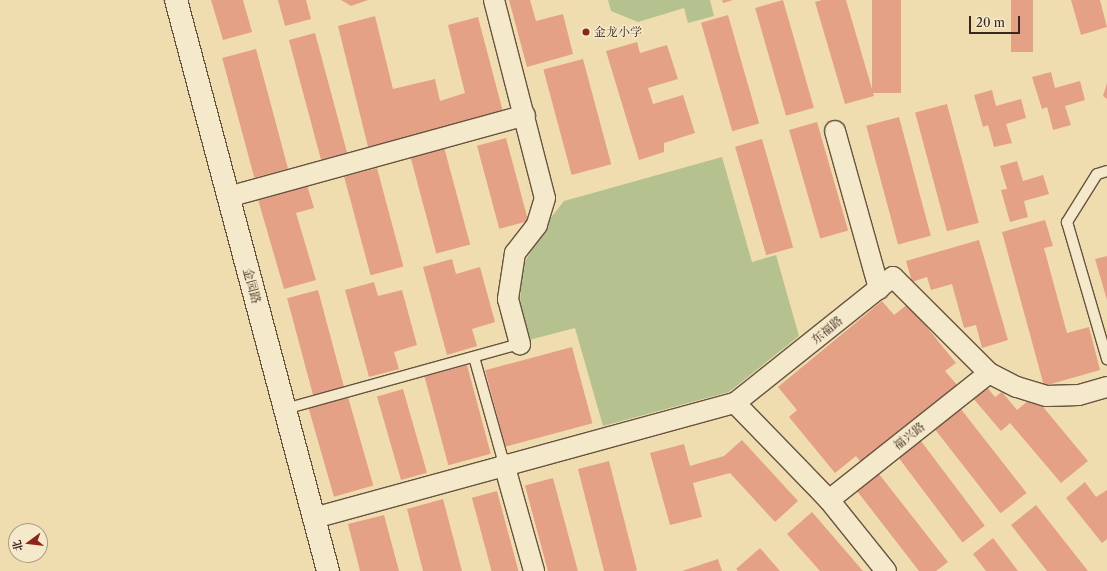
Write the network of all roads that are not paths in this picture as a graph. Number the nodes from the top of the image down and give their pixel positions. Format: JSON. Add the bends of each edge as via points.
{"nodes":[{"id":1,"x":176,"y":0,"type":"edge"},
{"id":2,"x":494,"y":0,"type":"edge"},
{"id":3,"x":524,"y":115,"type":"junction"},
{"id":4,"x":835,"y":131,"type":"dead end"},
{"id":5,"x":1107,"y":171,"type":"edge"},
{"id":6,"x":228,"y":197,"type":"junction"},
{"id":7,"x":879,"y":288,"type":"junction"},
{"id":8,"x":520,"y":344,"type":"joint"},
{"id":9,"x":474,"y":357,"type":"junction"},
{"id":10,"x":1107,"y":359,"type":"edge"},
{"id":11,"x":989,"y":373,"type":"junction"},
{"id":12,"x":1107,"y":387,"type":"edge"},
{"id":13,"x":735,"y":403,"type":"junction"},
{"id":14,"x":285,"y":410,"type":"junction"},
{"id":15,"x":504,"y":464,"type":"junction"},
{"id":16,"x":829,"y":500,"type":"junction"},
{"id":17,"x":314,"y":518,"type":"junction"},
{"id":18,"x":328,"y":571,"type":"edge"},
{"id":19,"x":534,"y":571,"type":"edge"},
{"id":20,"x":886,"y":571,"type":"edge"}],
"edges":[{"from":1,"to":6,"type":"street","name":"金园路"},
{"from":2,"to":3,"type":"street"},
{"from":3,"to":6,"type":"street"},
{"from":3,"to":8,"type":"street","via":[[545,198],[537,225],[515,253],[508,299]]},
{"from":4,"to":7,"type":"street"},
{"from":5,"to":10,"type":"lane","via":[[1097,174],[1067,222]]},
{"from":6,"to":14,"type":"street","name":"金园路"},
{"from":7,"to":11,"type":"street","name":"东福路","via":[[893,277]]},
{"from":7,"to":13,"type":"street","name":"东福路"},
{"from":8,"to":9,"type":"lane"},
{"from":9,"to":14,"type":"lane"},
{"from":9,"to":15,"type":"lane"},
{"from":11,"to":12,"type":"street","name":"东福路","via":[[1016,388],[1047,396],[1079,395]]},
{"from":11,"to":16,"type":"street","name":"福兴路"},
{"from":13,"to":15,"type":"street"},
{"from":13,"to":16,"type":"street"},
{"from":14,"to":17,"type":"street","name":"金园路"},
{"from":15,"to":17,"type":"street"},
{"from":15,"to":19,"type":"street"},
{"from":16,"to":20,"type":"street"},
{"from":17,"to":18,"type":"street","name":"金园路"}]}
